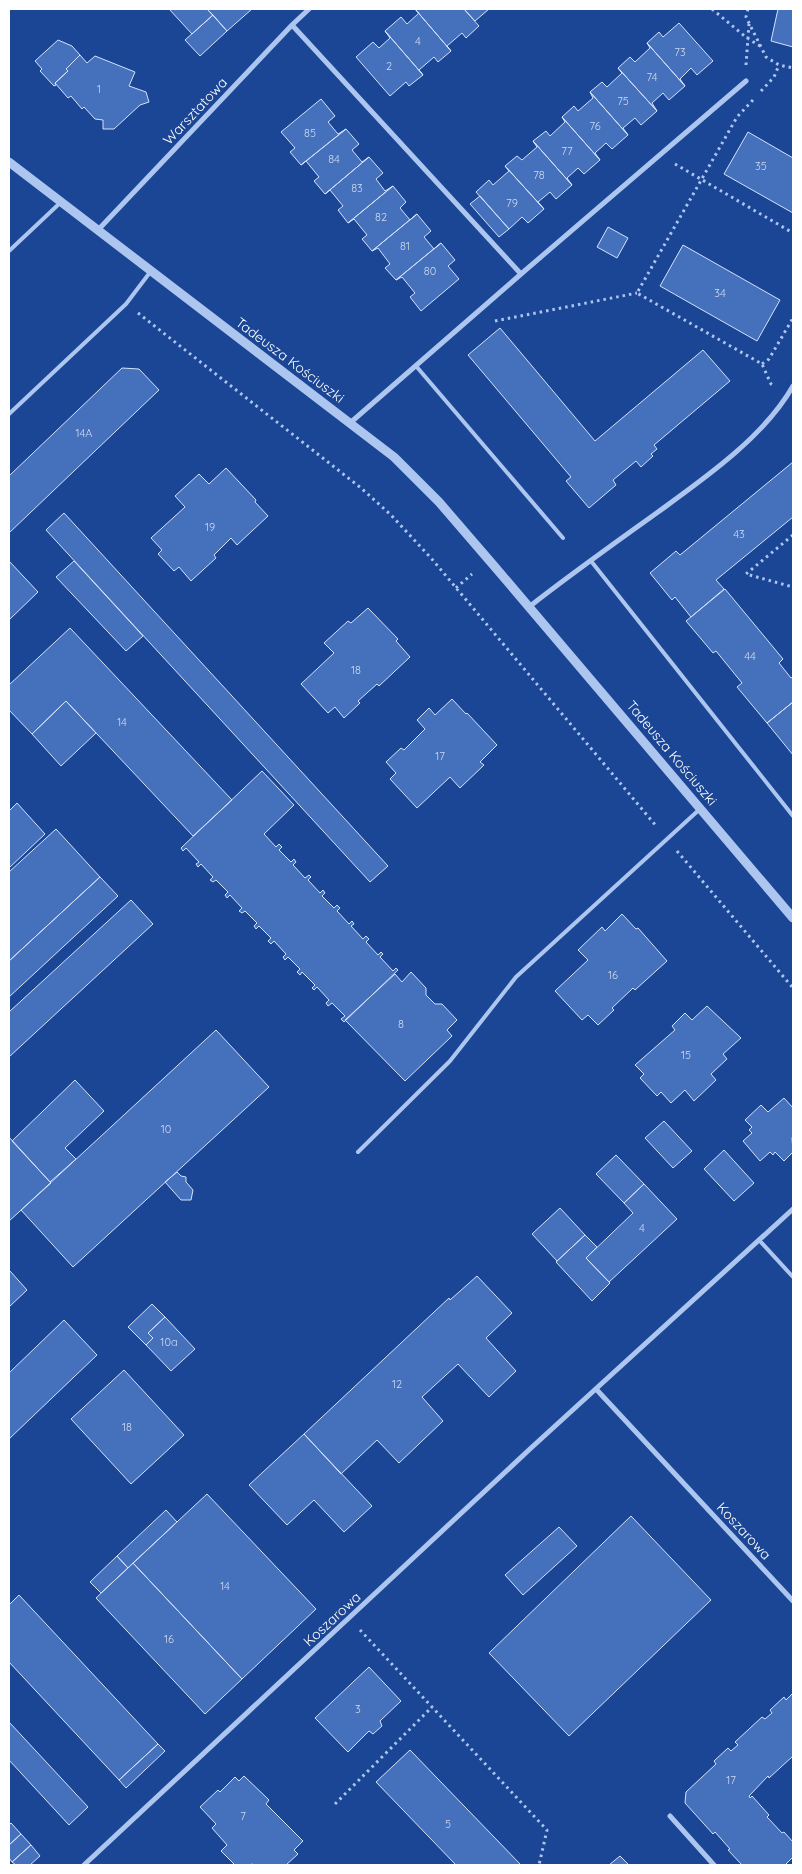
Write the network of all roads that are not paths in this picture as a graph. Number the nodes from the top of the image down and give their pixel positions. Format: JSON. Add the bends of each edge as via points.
{"nodes":[{"id":1,"x":309,"y":9,"type":"edge"},
{"id":2,"x":292,"y":25,"type":"junction"},
{"id":3,"x":746,"y":81,"type":"road end"},
{"id":4,"x":9,"y":162,"type":"edge"},
{"id":5,"x":60,"y":202,"type":"junction"},
{"id":6,"x":98,"y":230,"type":"junction"},
{"id":7,"x":9,"y":251,"type":"edge"},
{"id":8,"x":150,"y":271,"type":"junction"},
{"id":9,"x":521,"y":274,"type":"junction"},
{"id":10,"x":416,"y":366,"type":"junction"},
{"id":11,"x":793,"y":386,"type":"edge"},
{"id":12,"x":9,"y":414,"type":"edge"},
{"id":13,"x":350,"y":423,"type":"junction"},
{"id":14,"x":563,"y":538,"type":"dead end"},
{"id":15,"x":590,"y":561,"type":"junction"},
{"id":16,"x":530,"y":607,"type":"junction"},
{"id":17,"x":700,"y":808,"type":"junction"},
{"id":18,"x":793,"y":816,"type":"edge"},
{"id":19,"x":793,"y":918,"type":"edge"},
{"id":20,"x":358,"y":1152,"type":"dead end"},
{"id":21,"x":793,"y":1209,"type":"edge"},
{"id":22,"x":759,"y":1240,"type":"junction"},
{"id":23,"x":793,"y":1277,"type":"edge"},
{"id":24,"x":596,"y":1390,"type":"junction"},
{"id":25,"x":793,"y":1601,"type":"edge"},
{"id":26,"x":670,"y":1816,"type":"dead end"},
{"id":27,"x":84,"y":1865,"type":"edge"},
{"id":28,"x":714,"y":1865,"type":"edge"}],
"edges":[{"from":1,"to":2,"type":"street","name":"Warsztatowa"},
{"from":2,"to":6,"type":"street","name":"Warsztatowa"},
{"from":2,"to":9,"type":"street"},
{"from":3,"to":9,"type":"street"},
{"from":4,"to":5,"type":"street","name":"Tadeusza Kościuszki"},
{"from":5,"to":6,"type":"street","name":"Tadeusza Kościuszki"},
{"from":5,"to":7,"type":"lane"},
{"from":6,"to":8,"type":"street","name":"Tadeusza Kościuszki"},
{"from":8,"to":12,"type":"lane","via":[[126,304]]},
{"from":8,"to":13,"type":"street","name":"Tadeusza Kościuszki"},
{"from":9,"to":10,"type":"street"},
{"from":10,"to":13,"type":"street"},
{"from":10,"to":14,"type":"lane"},
{"from":11,"to":15,"type":"street","via":[[759,429],[732,455]]},
{"from":13,"to":16,"type":"street","name":"Tadeusza Kościuszki","via":[[421,483]]},
{"from":15,"to":16,"type":"street"},
{"from":15,"to":18,"type":"lane"},
{"from":16,"to":17,"type":"street","name":"Tadeusza Kościuszki"},
{"from":17,"to":19,"type":"street","name":"Tadeusza Kościuszki"},
{"from":17,"to":20,"type":"lane","via":[[516,977],[450,1061]]},
{"from":21,"to":22,"type":"street","name":"Koszarowa"},
{"from":22,"to":23,"type":"lane"},
{"from":22,"to":24,"type":"street","name":"Koszarowa"},
{"from":24,"to":25,"type":"street","name":"Koszarowa"},
{"from":24,"to":27,"type":"street","name":"Koszarowa"},
{"from":26,"to":28,"type":"street"}]}
